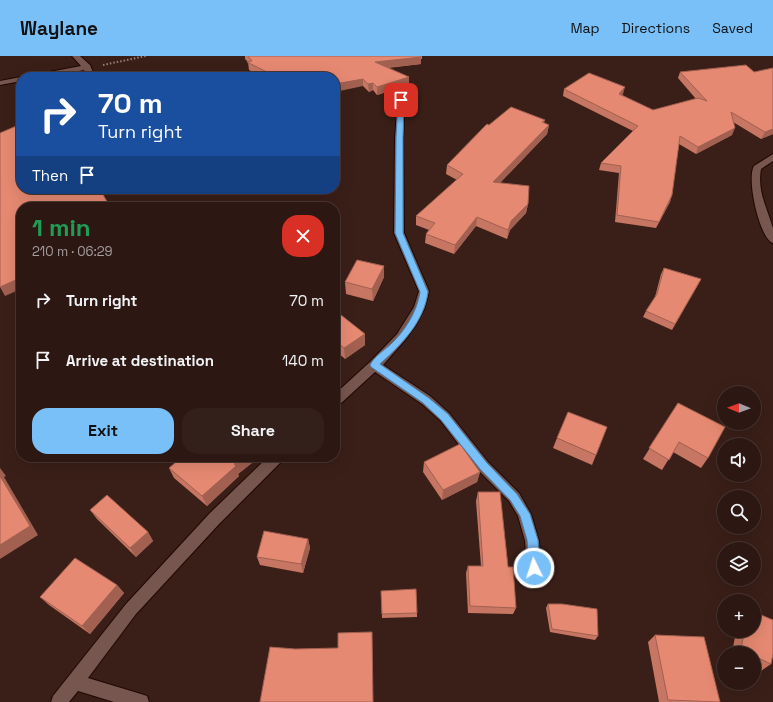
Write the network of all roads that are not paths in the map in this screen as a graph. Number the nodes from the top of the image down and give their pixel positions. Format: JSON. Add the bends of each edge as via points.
{"nodes":[{"id":1,"x":76,"y":56,"type":"edge"},
{"id":2,"x":87,"y":67,"type":"junction"},
{"id":3,"x":60,"y":72,"type":"edge"},
{"id":4,"x":89,"y":72,"type":"edge"},
{"id":5,"x":16,"y":80,"type":"edge"},
{"id":6,"x":0,"y":83,"type":"edge"},
{"id":7,"x":401,"y":100,"type":"dead end"},
{"id":8,"x":773,"y":157,"type":"edge"},
{"id":9,"x":773,"y":240,"type":"edge"},
{"id":10,"x":374,"y":365,"type":"junction"},
{"id":11,"x":340,"y":396,"type":"edge"},
{"id":12,"x":272,"y":462,"type":"edge"},
{"id":13,"x":536,"y":581,"type":"dead end"},
{"id":14,"x":75,"y":682,"type":"junction"},
{"id":15,"x":59,"y":702,"type":"edge"},
{"id":16,"x":141,"y":702,"type":"edge"}],
"edges":[{"from":1,"to":2,"type":"street"},
{"from":2,"to":3,"type":"street"},
{"from":2,"to":4,"type":"street"},
{"from":5,"to":6,"type":"street"},
{"from":7,"to":10,"type":"street","via":[[399,233],[424,292],[414,321],[398,343]]},
{"from":8,"to":9,"type":"street","via":[[758,168],[755,179],[762,213]]},
{"from":10,"to":11,"type":"street"},
{"from":10,"to":13,"type":"street","via":[[426,400],[445,417],[483,466],[514,497],[524,514],[532,540]]},
{"from":12,"to":14,"type":"street","via":[[215,518],[131,609]]},
{"from":14,"to":15,"type":"street"},
{"from":14,"to":16,"type":"street"}]}
